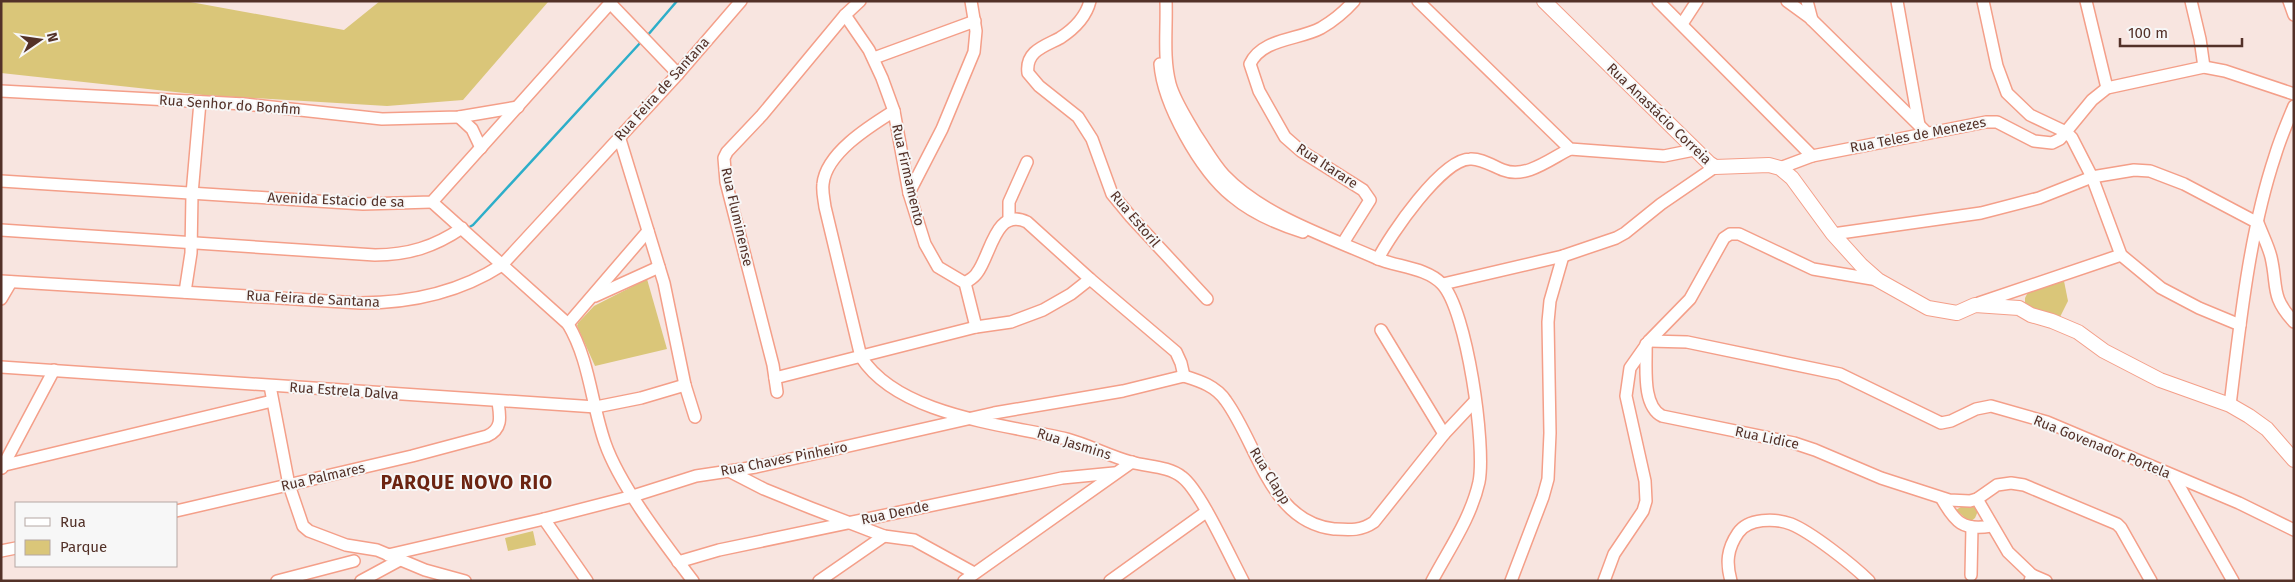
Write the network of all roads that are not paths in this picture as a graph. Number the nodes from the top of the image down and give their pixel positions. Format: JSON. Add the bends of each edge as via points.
{"nodes":[{"id":1,"x":740,"y":1,"type":"edge"},
{"id":2,"x":860,"y":1,"type":"edge"},
{"id":3,"x":971,"y":1,"type":"edge"},
{"id":4,"x":1090,"y":1,"type":"edge"},
{"id":5,"x":1165,"y":1,"type":"edge"},
{"id":6,"x":1354,"y":1,"type":"edge"},
{"id":7,"x":1418,"y":1,"type":"edge"},
{"id":8,"x":1544,"y":1,"type":"edge"},
{"id":9,"x":1658,"y":1,"type":"edge"},
{"id":10,"x":1697,"y":1,"type":"edge"},
{"id":11,"x":1788,"y":1,"type":"edge"},
{"id":12,"x":1807,"y":1,"type":"edge"},
{"id":13,"x":1897,"y":1,"type":"edge"},
{"id":14,"x":1983,"y":1,"type":"edge"},
{"id":15,"x":2086,"y":1,"type":"edge"},
{"id":16,"x":2191,"y":1,"type":"edge"},
{"id":17,"x":2289,"y":1,"type":"edge"},
{"id":18,"x":611,"y":2,"type":"edge"},
{"id":19,"x":845,"y":15,"type":"junction"},
{"id":20,"x":2294,"y":15,"type":"edge"},
{"id":21,"x":1812,"y":20,"type":"junction"},
{"id":22,"x":975,"y":21,"type":"junction"},
{"id":23,"x":1682,"y":24,"type":"junction"},
{"id":24,"x":874,"y":58,"type":"junction"},
{"id":25,"x":2204,"y":66,"type":"junction"},
{"id":26,"x":678,"y":74,"type":"junction"},
{"id":27,"x":2106,"y":88,"type":"junction"},
{"id":28,"x":1914,"y":89,"type":"junction"},
{"id":29,"x":1,"y":91,"type":"edge"},
{"id":30,"x":2294,"y":94,"type":"edge"},
{"id":31,"x":1893,"y":100,"type":"junction"},
{"id":32,"x":200,"y":102,"type":"junction"},
{"id":33,"x":2294,"y":106,"type":"edge"},
{"id":34,"x":518,"y":107,"type":"junction"},
{"id":35,"x":894,"y":111,"type":"junction"},
{"id":36,"x":459,"y":116,"type":"junction"},
{"id":37,"x":1919,"y":125,"type":"junction"},
{"id":38,"x":2066,"y":132,"type":"junction"},
{"id":39,"x":619,"y":136,"type":"junction"},
{"id":40,"x":1905,"y":137,"type":"junction"},
{"id":41,"x":481,"y":148,"type":"junction"},
{"id":42,"x":1570,"y":149,"type":"junction"},
{"id":43,"x":1694,"y":150,"type":"junction"},
{"id":44,"x":1812,"y":156,"type":"junction"},
{"id":45,"x":1027,"y":162,"type":"dead end"},
{"id":46,"x":1715,"y":167,"type":"junction"},
{"id":47,"x":1780,"y":168,"type":"junction"},
{"id":48,"x":2092,"y":176,"type":"junction"},
{"id":49,"x":1,"y":181,"type":"edge"},
{"id":50,"x":910,"y":193,"type":"junction"},
{"id":51,"x":192,"y":194,"type":"junction"},
{"id":52,"x":432,"y":202,"type":"junction"},
{"id":53,"x":1009,"y":220,"type":"junction"},
{"id":54,"x":2258,"y":223,"type":"junction"},
{"id":55,"x":462,"y":228,"type":"junction"},
{"id":56,"x":1,"y":230,"type":"edge"},
{"id":57,"x":648,"y":231,"type":"junction"},
{"id":58,"x":1833,"y":234,"type":"junction"},
{"id":59,"x":192,"y":243,"type":"junction"},
{"id":60,"x":1344,"y":243,"type":"junction"},
{"id":61,"x":2122,"y":255,"type":"junction"},
{"id":62,"x":1564,"y":256,"type":"junction"},
{"id":63,"x":1378,"y":259,"type":"junction"},
{"id":64,"x":502,"y":265,"type":"junction"},
{"id":65,"x":659,"y":267,"type":"junction"},
{"id":66,"x":1090,"y":279,"type":"junction"},
{"id":67,"x":1878,"y":280,"type":"junction"},
{"id":68,"x":6,"y":281,"type":"edge"},
{"id":69,"x":965,"y":283,"type":"junction"},
{"id":70,"x":1442,"y":284,"type":"junction"},
{"id":71,"x":186,"y":292,"type":"junction"},
{"id":72,"x":592,"y":298,"type":"junction"},
{"id":73,"x":1,"y":299,"type":"edge"},
{"id":74,"x":1207,"y":299,"type":"dead end"},
{"id":75,"x":1975,"y":305,"type":"junction"},
{"id":76,"x":2294,"y":322,"type":"edge"},
{"id":77,"x":568,"y":324,"type":"junction"},
{"id":78,"x":2240,"y":325,"type":"junction"},
{"id":79,"x":976,"y":327,"type":"junction"},
{"id":80,"x":1381,"y":330,"type":"dead end"},
{"id":81,"x":1647,"y":342,"type":"junction"},
{"id":82,"x":861,"y":357,"type":"junction"},
{"id":83,"x":1,"y":366,"type":"edge"},
{"id":84,"x":54,"y":370,"type":"junction"},
{"id":85,"x":1184,"y":376,"type":"junction"},
{"id":86,"x":775,"y":378,"type":"junction"},
{"id":87,"x":685,"y":385,"type":"junction"},
{"id":88,"x":270,"y":386,"type":"junction"},
{"id":89,"x":777,"y":392,"type":"dead end"},
{"id":90,"x":272,"y":401,"type":"junction"},
{"id":91,"x":1475,"y":401,"type":"junction"},
{"id":92,"x":498,"y":402,"type":"junction"},
{"id":93,"x":596,"y":406,"type":"junction"},
{"id":94,"x":2230,"y":406,"type":"junction"},
{"id":95,"x":695,"y":417,"type":"dead end"},
{"id":96,"x":970,"y":419,"type":"junction"},
{"id":97,"x":1444,"y":434,"type":"junction"},
{"id":98,"x":2294,"y":460,"type":"edge"},
{"id":99,"x":1132,"y":462,"type":"junction"},
{"id":100,"x":3,"y":467,"type":"edge"},
{"id":101,"x":756,"y":467,"type":"junction"},
{"id":102,"x":729,"y":471,"type":"junction"},
{"id":103,"x":1114,"y":473,"type":"junction"},
{"id":104,"x":2174,"y":477,"type":"junction"},
{"id":105,"x":289,"y":485,"type":"junction"},
{"id":106,"x":757,"y":486,"type":"junction"},
{"id":107,"x":633,"y":496,"type":"junction"},
{"id":108,"x":1942,"y":499,"type":"junction"},
{"id":109,"x":1974,"y":500,"type":"junction"},
{"id":110,"x":178,"y":511,"type":"edge"},
{"id":111,"x":819,"y":511,"type":"junction"},
{"id":112,"x":1206,"y":512,"type":"junction"},
{"id":113,"x":544,"y":519,"type":"junction"},
{"id":114,"x":851,"y":523,"type":"junction"},
{"id":115,"x":1991,"y":526,"type":"junction"},
{"id":116,"x":1972,"y":527,"type":"junction"},
{"id":117,"x":818,"y":530,"type":"junction"},
{"id":118,"x":2294,"y":530,"type":"edge"},
{"id":119,"x":884,"y":536,"type":"junction"},
{"id":120,"x":346,"y":545,"type":"junction"},
{"id":121,"x":15,"y":548,"type":"edge"},
{"id":122,"x":1,"y":551,"type":"edge"},
{"id":123,"x":393,"y":558,"type":"junction"},
{"id":124,"x":354,"y":561,"type":"junction"},
{"id":125,"x":678,"y":562,"type":"junction"},
{"id":126,"x":974,"y":573,"type":"junction"},
{"id":127,"x":1971,"y":575,"type":"dead end"},
{"id":128,"x":2031,"y":578,"type":"edge"},
{"id":129,"x":363,"y":579,"type":"edge"},
{"id":130,"x":277,"y":581,"type":"edge"},
{"id":131,"x":465,"y":581,"type":"edge"},
{"id":132,"x":587,"y":581,"type":"edge"},
{"id":133,"x":693,"y":581,"type":"edge"},
{"id":134,"x":819,"y":581,"type":"edge"},
{"id":135,"x":964,"y":581,"type":"edge"},
{"id":136,"x":1110,"y":581,"type":"edge"},
{"id":137,"x":1243,"y":581,"type":"edge"},
{"id":138,"x":1432,"y":581,"type":"edge"},
{"id":139,"x":1511,"y":581,"type":"edge"},
{"id":140,"x":1604,"y":581,"type":"edge"},
{"id":141,"x":1731,"y":581,"type":"edge"},
{"id":142,"x":1869,"y":581,"type":"edge"},
{"id":143,"x":2046,"y":581,"type":"edge"},
{"id":144,"x":2151,"y":581,"type":"edge"},
{"id":145,"x":2233,"y":581,"type":"edge"}],
"edges":[{"from":1,"to":26,"type":"street","name":"Rua Feira de Santana"},
{"from":2,"to":19,"type":"street","name":"Rua Fluminense"},
{"from":3,"to":22,"type":"street"},
{"from":4,"to":74,"type":"street","name":"Rua Estoril","via":[[1084,16],[1069,31],[1033,53],[1028,60],[1028,73],[1078,117],[1092,139],[1112,194]]},
{"from":5,"to":60,"type":"street","via":[[1158,35],[1162,81],[1172,108],[1217,182],[1250,209],[1287,227]]},
{"from":6,"to":60,"type":"street","name":"Rua Itarare","via":[[1323,27],[1264,49],[1250,64],[1259,91],[1285,137],[1301,152],[1369,196],[1370,200]]},
{"from":7,"to":42,"type":"street"},
{"from":8,"to":43,"type":"main road","name":"Rua Anastácio Correia"},
{"from":9,"to":23,"type":"street"},
{"from":10,"to":23,"type":"street"},
{"from":11,"to":21,"type":"street"},
{"from":12,"to":21,"type":"street"},
{"from":13,"to":28,"type":"street"},
{"from":14,"to":38,"type":"street","via":[[1997,66],[2007,93],[2030,115]]},
{"from":15,"to":27,"type":"street"},
{"from":16,"to":25,"type":"street"},
{"from":17,"to":20,"type":"street"},
{"from":18,"to":26,"type":"street"},
{"from":18,"to":34,"type":"street"},
{"from":19,"to":24,"type":"street","name":"Rua Firmamento"},
{"from":19,"to":86,"type":"street","name":"Rua Fluminense","via":[[724,158],[726,182]]},
{"from":21,"to":31,"type":"street"},
{"from":22,"to":24,"type":"street"},
{"from":22,"to":50,"type":"street","via":[[975,44],[967,71]]},
{"from":23,"to":44,"type":"street"},
{"from":24,"to":35,"type":"street","name":"Rua Firmamento"},
{"from":25,"to":27,"type":"street"},
{"from":25,"to":30,"type":"street"},
{"from":26,"to":39,"type":"street","name":"Rua Feira de Santana"},
{"from":27,"to":38,"type":"street","name":"Rua Teles de Menezes"},
{"from":28,"to":31,"type":"street"},
{"from":28,"to":37,"type":"street"},
{"from":29,"to":32,"type":"street","name":"Rua Senhor do Bonfim"},
{"from":31,"to":37,"type":"street"},
{"from":32,"to":36,"type":"street","name":"Rua Senhor do Bonfim","via":[[382,119]]},
{"from":32,"to":51,"type":"street"},
{"from":33,"to":54,"type":"street","via":[[2274,157]]},
{"from":34,"to":36,"type":"street","name":"Rua Senhor do Bonfim"},
{"from":34,"to":41,"type":"street"},
{"from":35,"to":50,"type":"street","name":"Rua Firmamento"},
{"from":35,"to":82,"type":"street","via":[[870,126],[839,154],[823,182],[825,207]]},
{"from":36,"to":41,"type":"street","via":[[472,129]]},
{"from":37,"to":38,"type":"street","name":"Rua Teles de Menezes","via":[[1992,121],[2046,144],[2057,141]]},
{"from":37,"to":40,"type":"street","name":"Rua Teles de Menezes"},
{"from":37,"to":40,"type":"street"},
{"from":38,"to":48,"type":"street","via":[[2076,143]]},
{"from":39,"to":57,"type":"street"},
{"from":39,"to":64,"type":"street","name":"Rua Feira de Santana"},
{"from":40,"to":44,"type":"street","name":"Rua Teles de Menezes"},
{"from":41,"to":52,"type":"street"},
{"from":42,"to":43,"type":"street","via":[[1664,156]]},
{"from":42,"to":63,"type":"street","via":[[1535,167],[1512,173],[1470,159],[1458,163],[1430,186],[1395,229]]},
{"from":43,"to":46,"type":"main road","name":"Rua Anastácio Correia"},
{"from":44,"to":47,"type":"street","name":"Rua Teles de Menezes"},
{"from":45,"to":53,"type":"street","via":[[1009,202]]},
{"from":46,"to":47,"type":"main road","name":"Rua Anastácio Correia","via":[[1769,165]]},
{"from":46,"to":62,"type":"street","via":[[1626,233]]},
{"from":47,"to":58,"type":"main road","via":[[1792,178]]},
{"from":48,"to":54,"type":"street","via":[[2120,171],[2150,171],[2184,184]]},
{"from":48,"to":58,"type":"street","via":[[2007,208]]},
{"from":48,"to":61,"type":"street"},
{"from":49,"to":51,"type":"street","name":"Avenida Estacio de sa"},
{"from":50,"to":69,"type":"street","name":"Rua Firmamento","via":[[925,244],[934,262]]},
{"from":51,"to":52,"type":"street","name":"Avenida Estacio de sa","via":[[363,204]]},
{"from":51,"to":59,"type":"street"},
{"from":52,"to":55,"type":"street"},
{"from":53,"to":66,"type":"street","via":[[1019,218],[1027,222]]},
{"from":53,"to":69,"type":"street","via":[[1001,226],[978,272]]},
{"from":54,"to":76,"type":"street","via":[[2270,254],[2275,292],[2283,310]]},
{"from":54,"to":78,"type":"street"},
{"from":55,"to":59,"type":"street","via":[[427,247],[392,255]]},
{"from":55,"to":64,"type":"street"},
{"from":56,"to":59,"type":"street"},
{"from":57,"to":65,"type":"street"},
{"from":57,"to":72,"type":"street"},
{"from":58,"to":67,"type":"main road"},
{"from":59,"to":71,"type":"street"},
{"from":60,"to":63,"type":"street"},
{"from":61,"to":75,"type":"street"},
{"from":61,"to":78,"type":"street","via":[[2161,288]]},
{"from":62,"to":70,"type":"street"},
{"from":62,"to":139,"type":"street","via":[[1550,301],[1548,322],[1548,479]]},
{"from":63,"to":70,"type":"street","via":[[1427,274]]},
{"from":64,"to":71,"type":"street","name":"Rua Feira de Santana","via":[[460,287],[394,302],[319,301]]},
{"from":64,"to":77,"type":"street"},
{"from":65,"to":72,"type":"street"},
{"from":65,"to":87,"type":"street"},
{"from":66,"to":79,"type":"street","via":[[1043,310],[1011,322]]},
{"from":66,"to":85,"type":"street","via":[[1176,352]]},
{"from":67,"to":75,"type":"main road","via":[[1928,308],[1957,313]]},
{"from":67,"to":81,"type":"street","via":[[1813,269],[1739,234],[1730,234],[1719,244],[1685,305]]},
{"from":68,"to":71,"type":"street","name":"Rua Feira de Santana"},
{"from":68,"to":73,"type":"street"},
{"from":69,"to":79,"type":"street"},
{"from":70,"to":91,"type":"street","via":[[1462,333]]},
{"from":72,"to":77,"type":"street"},
{"from":75,"to":94,"type":"main road","via":[[2019,308],[2078,332],[2104,351],[2160,380]]},
{"from":77,"to":93,"type":"street","via":[[581,351]]},
{"from":78,"to":94,"type":"street"},
{"from":79,"to":82,"type":"street"},
{"from":80,"to":97,"type":"street"},
{"from":81,"to":104,"type":"street","name":"Rua Govenador Portela","via":[[1687,342],[1840,374],[1940,423],[1976,408],[1991,406],[2047,422]]},
{"from":81,"to":108,"type":"street","name":"Rua Lidice","via":[[1649,397],[1654,410],[1662,416],[1794,443]]},
{"from":81,"to":140,"type":"street","via":[[1630,368],[1626,396],[1645,481],[1646,501],[1643,511],[1614,554]]},
{"from":82,"to":86,"type":"street"},
{"from":82,"to":96,"type":"street","name":"Rua Jasmins","via":[[883,382],[918,400]]},
{"from":83,"to":84,"type":"street","name":"Rua Estrela Dalva"},
{"from":84,"to":88,"type":"street","name":"Rua Estrela Dalva"},
{"from":84,"to":100,"type":"street"},
{"from":85,"to":96,"type":"street","name":"Rua Chaves Pinheiro","via":[[1123,391]]},
{"from":85,"to":97,"type":"street","name":"Rua Clapp","via":[[1208,384],[1221,395],[1282,500],[1303,520],[1319,526],[1357,530],[1374,522]]},
{"from":86,"to":89,"type":"street","name":"Rua Fluminense"},
{"from":87,"to":93,"type":"street","name":"Rua Estrela Dalva","via":[[641,398]]},
{"from":87,"to":95,"type":"street"},
{"from":88,"to":90,"type":"street"},
{"from":88,"to":92,"type":"street","name":"Rua Estrela Dalva"},
{"from":90,"to":100,"type":"street"},
{"from":90,"to":105,"type":"street"},
{"from":91,"to":97,"type":"street","name":"Rua Clapp"},
{"from":91,"to":138,"type":"street","via":[[1480,445],[1478,483],[1466,518]]},
{"from":92,"to":93,"type":"street","name":"Rua Estrela Dalva"},
{"from":92,"to":105,"type":"street","name":"Rua Palmares","via":[[501,422],[492,434]]},
{"from":93,"to":107,"type":"street","via":[[605,444]]},
{"from":94,"to":98,"type":"main road","via":[[2267,429]]},
{"from":96,"to":99,"type":"street","name":"Rua Jasmins","via":[[1070,440]]},
{"from":96,"to":101,"type":"street","name":"Rua Chaves Pinheiro"},
{"from":99,"to":103,"type":"street"},
{"from":99,"to":112,"type":"street","name":"Rua Jasmins","via":[[1182,476]]},
{"from":101,"to":102,"type":"street","name":"Rua Chaves Pinheiro"},
{"from":101,"to":106,"type":"street"},
{"from":102,"to":106,"type":"street"},
{"from":102,"to":107,"type":"street","name":"Rua Chaves Pinheiro","via":[[689,478]]},
{"from":103,"to":114,"type":"street","name":"Rua Dende","via":[[1062,478]]},
{"from":103,"to":126,"type":"street"},
{"from":104,"to":118,"type":"street","name":"Rua Govenador Portela"},
{"from":104,"to":145,"type":"street"},
{"from":105,"to":110,"type":"street","name":"Rua Palmares"},
{"from":105,"to":120,"type":"street","via":[[303,526],[322,538]]},
{"from":106,"to":111,"type":"street"},
{"from":107,"to":113,"type":"street","name":"Rua Chaves Pinheiro"},
{"from":107,"to":125,"type":"street"},
{"from":108,"to":109,"type":"street","name":"Rua Lidice"},
{"from":108,"to":116,"type":"street","via":[[1955,521]]},
{"from":109,"to":115,"type":"street"},
{"from":109,"to":144,"type":"street","via":[[1990,488],[2011,483],[2033,488],[2112,521],[2121,528]]},
{"from":111,"to":114,"type":"street"},
{"from":111,"to":117,"type":"street"},
{"from":112,"to":136,"type":"street"},
{"from":112,"to":137,"type":"street","name":"Rua Jasmins"},
{"from":113,"to":123,"type":"street","name":"Rua Chaves Pinheiro"},
{"from":113,"to":132,"type":"street"},
{"from":114,"to":117,"type":"street","name":"Rua Dende"},
{"from":114,"to":119,"type":"street"},
{"from":115,"to":116,"type":"street"},
{"from":115,"to":128,"type":"street"},
{"from":116,"to":127,"type":"street"},
{"from":117,"to":125,"type":"street","name":"Rua Dende","via":[[719,550]]},
{"from":119,"to":126,"type":"street","via":[[914,540]]},
{"from":119,"to":134,"type":"street"},
{"from":120,"to":123,"type":"street","via":[[377,550]]},
{"from":120,"to":124,"type":"street"},
{"from":121,"to":122,"type":"street"},
{"from":123,"to":129,"type":"street","name":"Rua Chaves Pinheiro"},
{"from":123,"to":131,"type":"street"},
{"from":124,"to":129,"type":"street"},
{"from":124,"to":130,"type":"street"},
{"from":125,"to":133,"type":"street"},
{"from":126,"to":135,"type":"street"},
{"from":128,"to":143,"type":"street"},
{"from":141,"to":142,"type":"street","via":[[1728,554],[1740,530],[1759,521],[1774,520],[1802,530]]}]}
